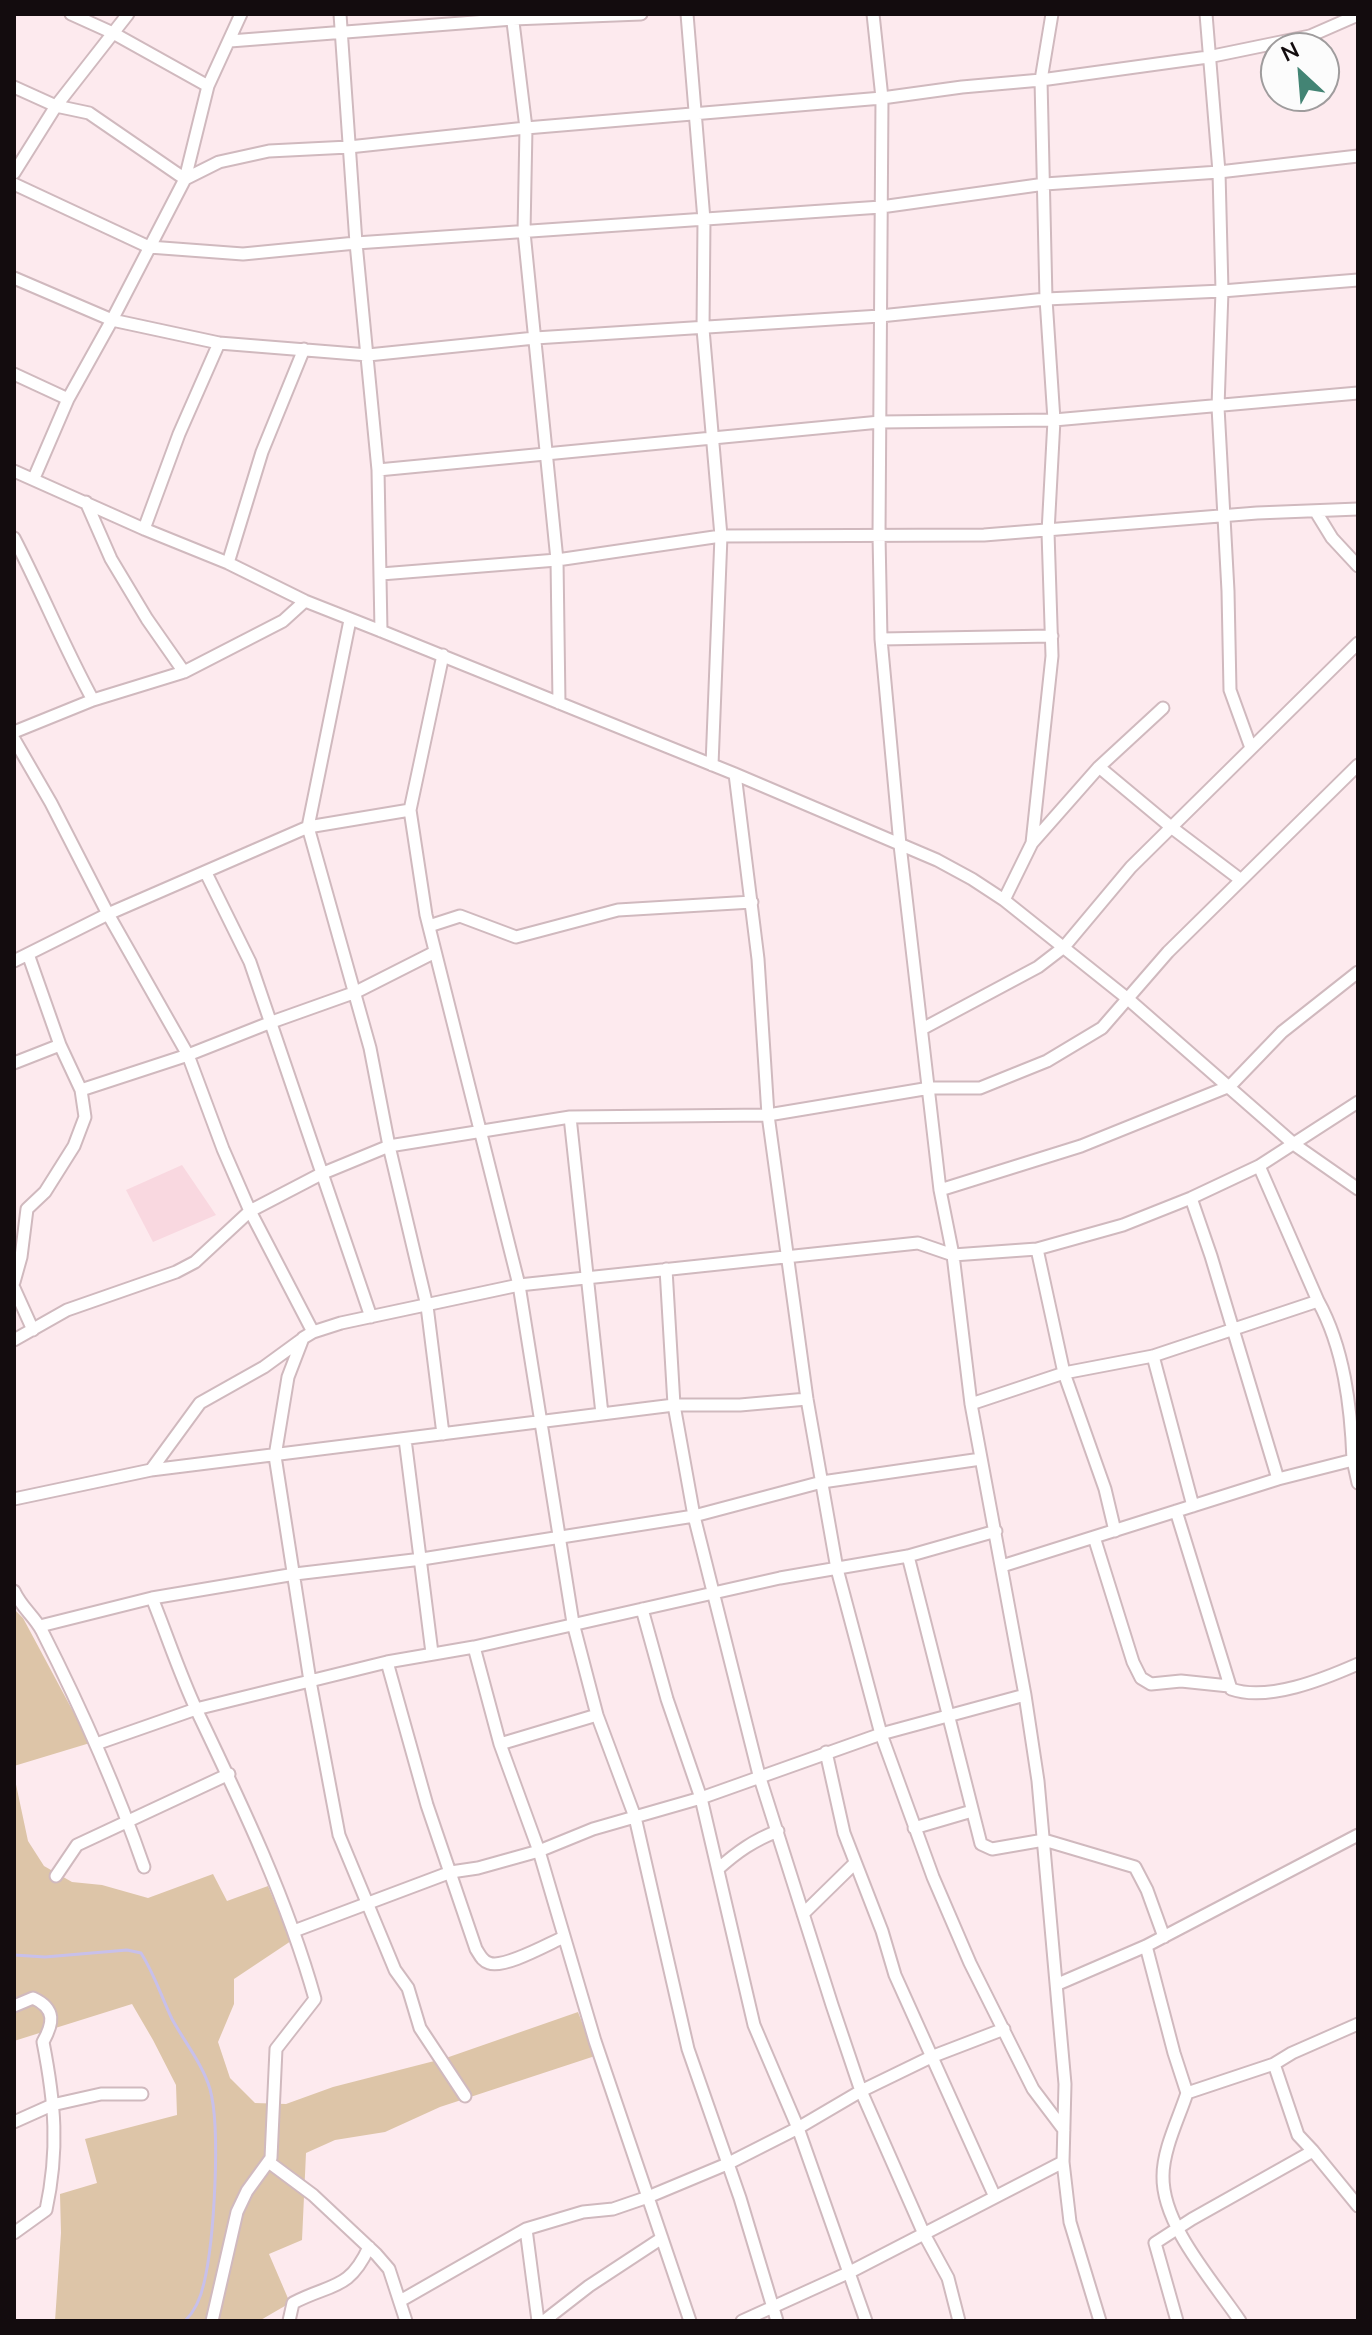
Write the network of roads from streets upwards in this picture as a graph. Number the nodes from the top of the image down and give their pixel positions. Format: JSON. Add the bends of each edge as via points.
{"nodes":[{"id":1,"x":71,"y":14,"type":"edge"},
{"id":2,"x":128,"y":14,"type":"edge"},
{"id":3,"x":241,"y":14,"type":"edge"},
{"id":4,"x":340,"y":14,"type":"edge"},
{"id":5,"x":641,"y":14,"type":"edge"},
{"id":6,"x":687,"y":14,"type":"edge"},
{"id":7,"x":873,"y":14,"type":"edge"},
{"id":8,"x":1052,"y":14,"type":"edge"},
{"id":9,"x":1206,"y":14,"type":"edge"},
{"id":10,"x":1358,"y":15,"type":"edge"},
{"id":11,"x":513,"y":17,"type":"edge"},
{"id":12,"x":113,"y":33,"type":"junction"},
{"id":13,"x":342,"y":34,"type":"junction"},
{"id":14,"x":230,"y":41,"type":"junction"},
{"id":15,"x":1208,"y":57,"type":"junction"},
{"id":16,"x":1041,"y":80,"type":"junction"},
{"id":17,"x":208,"y":86,"type":"junction"},
{"id":18,"x":14,"y":87,"type":"edge"},
{"id":19,"x":882,"y":98,"type":"junction"},
{"id":20,"x":56,"y":106,"type":"junction"},
{"id":21,"x":696,"y":115,"type":"junction"},
{"id":22,"x":526,"y":128,"type":"junction"},
{"id":23,"x":349,"y":147,"type":"junction"},
{"id":24,"x":1358,"y":156,"type":"edge"},
{"id":25,"x":1219,"y":172,"type":"junction"},
{"id":26,"x":14,"y":173,"type":"edge"},
{"id":27,"x":185,"y":179,"type":"junction"},
{"id":28,"x":14,"y":184,"type":"edge"},
{"id":29,"x":1045,"y":184,"type":"junction"},
{"id":30,"x":881,"y":207,"type":"junction"},
{"id":31,"x":704,"y":220,"type":"junction"},
{"id":32,"x":524,"y":232,"type":"junction"},
{"id":33,"x":356,"y":243,"type":"junction"},
{"id":34,"x":149,"y":247,"type":"junction"},
{"id":35,"x":14,"y":278,"type":"edge"},
{"id":36,"x":1358,"y":280,"type":"edge"},
{"id":37,"x":1222,"y":291,"type":"junction"},
{"id":38,"x":1046,"y":299,"type":"junction"},
{"id":39,"x":880,"y":316,"type":"junction"},
{"id":40,"x":112,"y":320,"type":"junction"},
{"id":41,"x":703,"y":329,"type":"junction"},
{"id":42,"x":535,"y":338,"type":"junction"},
{"id":43,"x":219,"y":343,"type":"junction"},
{"id":44,"x":304,"y":349,"type":"junction"},
{"id":45,"x":368,"y":355,"type":"junction"},
{"id":46,"x":14,"y":374,"type":"edge"},
{"id":47,"x":1358,"y":393,"type":"edge"},
{"id":48,"x":68,"y":399,"type":"junction"},
{"id":49,"x":1218,"y":407,"type":"junction"},
{"id":50,"x":1054,"y":420,"type":"junction"},
{"id":51,"x":880,"y":422,"type":"junction"},
{"id":52,"x":714,"y":437,"type":"junction"},
{"id":53,"x":545,"y":453,"type":"junction"},
{"id":54,"x":378,"y":470,"type":"junction"},
{"id":55,"x":14,"y":471,"type":"edge"},
{"id":56,"x":34,"y":478,"type":"junction"},
{"id":57,"x":86,"y":502,"type":"junction"},
{"id":58,"x":1358,"y":509,"type":"edge"},
{"id":59,"x":1316,"y":512,"type":"junction"},
{"id":60,"x":1223,"y":516,"type":"junction"},
{"id":61,"x":144,"y":529,"type":"junction"},
{"id":62,"x":1048,"y":532,"type":"junction"},
{"id":63,"x":879,"y":535,"type":"junction"},
{"id":64,"x":721,"y":536,"type":"junction"},
{"id":65,"x":14,"y":538,"type":"edge"},
{"id":66,"x":557,"y":560,"type":"junction"},
{"id":67,"x":228,"y":563,"type":"junction"},
{"id":68,"x":1358,"y":566,"type":"edge"},
{"id":69,"x":381,"y":574,"type":"junction"},
{"id":70,"x":305,"y":601,"type":"junction"},
{"id":71,"x":350,"y":620,"type":"junction"},
{"id":72,"x":381,"y":631,"type":"junction"},
{"id":73,"x":1052,"y":636,"type":"junction"},
{"id":74,"x":881,"y":639,"type":"junction"},
{"id":75,"x":1358,"y":643,"type":"edge"},
{"id":76,"x":443,"y":655,"type":"junction"},
{"id":77,"x":184,"y":672,"type":"junction"},
{"id":78,"x":93,"y":700,"type":"junction"},
{"id":79,"x":559,"y":703,"type":"junction"},
{"id":80,"x":1163,"y":708,"type":"dead end"},
{"id":81,"x":14,"y":732,"type":"edge"},
{"id":82,"x":14,"y":739,"type":"edge"},
{"id":83,"x":1251,"y":748,"type":"junction"},
{"id":84,"x":712,"y":765,"type":"junction"},
{"id":85,"x":1358,"y":765,"type":"edge"},
{"id":86,"x":1099,"y":767,"type":"junction"},
{"id":87,"x":735,"y":774,"type":"junction"},
{"id":88,"x":410,"y":810,"type":"junction"},
{"id":89,"x":308,"y":827,"type":"junction"},
{"id":90,"x":1171,"y":827,"type":"junction"},
{"id":91,"x":1032,"y":843,"type":"junction"},
{"id":92,"x":900,"y":845,"type":"junction"},
{"id":93,"x":206,"y":873,"type":"junction"},
{"id":94,"x":1241,"y":880,"type":"junction"},
{"id":95,"x":1004,"y":900,"type":"junction"},
{"id":96,"x":752,"y":902,"type":"junction"},
{"id":97,"x":108,"y":914,"type":"junction"},
{"id":98,"x":429,"y":926,"type":"junction"},
{"id":99,"x":1064,"y":947,"type":"junction"},
{"id":100,"x":435,"y":952,"type":"junction"},
{"id":101,"x":28,"y":954,"type":"junction"},
{"id":102,"x":14,"y":961,"type":"edge"},
{"id":103,"x":1358,"y":972,"type":"edge"},
{"id":104,"x":356,"y":992,"type":"junction"},
{"id":105,"x":1128,"y":999,"type":"junction"},
{"id":106,"x":269,"y":1023,"type":"junction"},
{"id":107,"x":922,"y":1029,"type":"junction"},
{"id":108,"x":60,"y":1045,"type":"junction"},
{"id":109,"x":188,"y":1055,"type":"junction"},
{"id":110,"x":14,"y":1063,"type":"edge"},
{"id":111,"x":1230,"y":1086,"type":"junction"},
{"id":112,"x":930,"y":1088,"type":"junction"},
{"id":113,"x":81,"y":1090,"type":"junction"},
{"id":114,"x":1358,"y":1102,"type":"edge"},
{"id":115,"x":768,"y":1115,"type":"junction"},
{"id":116,"x":570,"y":1117,"type":"junction"},
{"id":117,"x":479,"y":1132,"type":"junction"},
{"id":118,"x":1295,"y":1145,"type":"junction"},
{"id":119,"x":389,"y":1146,"type":"junction"},
{"id":120,"x":1259,"y":1166,"type":"junction"},
{"id":121,"x":321,"y":1174,"type":"junction"},
{"id":122,"x":1358,"y":1189,"type":"edge"},
{"id":123,"x":940,"y":1190,"type":"junction"},
{"id":124,"x":1191,"y":1198,"type":"junction"},
{"id":125,"x":250,"y":1211,"type":"junction"},
{"id":126,"x":1037,"y":1249,"type":"junction"},
{"id":127,"x":953,"y":1255,"type":"junction"},
{"id":128,"x":789,"y":1256,"type":"junction"},
{"id":129,"x":666,"y":1269,"type":"junction"},
{"id":130,"x":589,"y":1278,"type":"junction"},
{"id":131,"x":14,"y":1285,"type":"edge"},
{"id":132,"x":519,"y":1285,"type":"junction"},
{"id":133,"x":1318,"y":1301,"type":"junction"},
{"id":134,"x":427,"y":1306,"type":"junction"},
{"id":135,"x":371,"y":1317,"type":"junction"},
{"id":136,"x":1232,"y":1329,"type":"junction"},
{"id":137,"x":33,"y":1330,"type":"junction"},
{"id":138,"x":308,"y":1335,"type":"junction"},
{"id":139,"x":14,"y":1340,"type":"edge"},
{"id":140,"x":1153,"y":1356,"type":"junction"},
{"id":141,"x":1064,"y":1373,"type":"junction"},
{"id":142,"x":807,"y":1399,"type":"junction"},
{"id":143,"x":971,"y":1404,"type":"junction"},
{"id":144,"x":674,"y":1405,"type":"junction"},
{"id":145,"x":1355,"y":1412,"type":"edge"},
{"id":146,"x":602,"y":1414,"type":"junction"},
{"id":147,"x":541,"y":1422,"type":"junction"},
{"id":148,"x":443,"y":1434,"type":"junction"},
{"id":149,"x":405,"y":1439,"type":"junction"},
{"id":150,"x":275,"y":1456,"type":"junction"},
{"id":151,"x":981,"y":1459,"type":"junction"},
{"id":152,"x":1353,"y":1460,"type":"junction"},
{"id":153,"x":151,"y":1470,"type":"junction"},
{"id":154,"x":1278,"y":1479,"type":"junction"},
{"id":155,"x":822,"y":1482,"type":"junction"},
{"id":156,"x":1358,"y":1483,"type":"edge"},
{"id":157,"x":14,"y":1499,"type":"edge"},
{"id":158,"x":1193,"y":1506,"type":"junction"},
{"id":159,"x":1176,"y":1511,"type":"junction"},
{"id":160,"x":694,"y":1516,"type":"junction"},
{"id":161,"x":996,"y":1531,"type":"junction"},
{"id":162,"x":1115,"y":1531,"type":"junction"},
{"id":163,"x":557,"y":1536,"type":"junction"},
{"id":164,"x":1094,"y":1537,"type":"junction"},
{"id":165,"x":908,"y":1556,"type":"junction"},
{"id":166,"x":422,"y":1559,"type":"junction"},
{"id":167,"x":1002,"y":1566,"type":"junction"},
{"id":168,"x":837,"y":1569,"type":"junction"},
{"id":169,"x":295,"y":1574,"type":"junction"},
{"id":170,"x":713,"y":1593,"type":"junction"},
{"id":171,"x":16,"y":1597,"type":"edge"},
{"id":172,"x":152,"y":1598,"type":"junction"},
{"id":173,"x":642,"y":1609,"type":"junction"},
{"id":174,"x":573,"y":1623,"type":"junction"},
{"id":175,"x":40,"y":1626,"type":"junction"},
{"id":176,"x":474,"y":1647,"type":"junction"},
{"id":177,"x":432,"y":1653,"type":"junction"},
{"id":178,"x":387,"y":1662,"type":"junction"},
{"id":179,"x":1358,"y":1664,"type":"edge"},
{"id":180,"x":310,"y":1681,"type":"junction"},
{"id":181,"x":1229,"y":1686,"type":"junction"},
{"id":182,"x":1025,"y":1695,"type":"junction"},
{"id":183,"x":196,"y":1709,"type":"junction"},
{"id":184,"x":597,"y":1715,"type":"junction"},
{"id":185,"x":949,"y":1715,"type":"junction"},
{"id":186,"x":881,"y":1734,"type":"junction"},
{"id":187,"x":96,"y":1744,"type":"junction"},
{"id":188,"x":500,"y":1744,"type":"junction"},
{"id":189,"x":826,"y":1752,"type":"junction"},
{"id":190,"x":229,"y":1774,"type":"junction"},
{"id":191,"x":759,"y":1775,"type":"junction"},
{"id":192,"x":701,"y":1798,"type":"junction"},
{"id":193,"x":972,"y":1811,"type":"junction"},
{"id":194,"x":635,"y":1817,"type":"junction"},
{"id":195,"x":128,"y":1821,"type":"junction"},
{"id":196,"x":914,"y":1828,"type":"junction"},
{"id":197,"x":778,"y":1831,"type":"junction"},
{"id":198,"x":1358,"y":1835,"type":"edge"},
{"id":199,"x":1044,"y":1840,"type":"junction"},
{"id":200,"x":539,"y":1851,"type":"junction"},
{"id":201,"x":855,"y":1863,"type":"junction"},
{"id":202,"x":144,"y":1867,"type":"dead end"},
{"id":203,"x":718,"y":1869,"type":"junction"},
{"id":204,"x":451,"y":1872,"type":"junction"},
{"id":205,"x":56,"y":1876,"type":"dead end"},
{"id":206,"x":367,"y":1904,"type":"junction"},
{"id":207,"x":803,"y":1914,"type":"junction"},
{"id":208,"x":294,"y":1931,"type":"junction"},
{"id":209,"x":564,"y":1937,"type":"junction"},
{"id":210,"x":1164,"y":1937,"type":"junction"},
{"id":211,"x":1146,"y":1946,"type":"junction"},
{"id":212,"x":1058,"y":1984,"type":"junction"},
{"id":213,"x":14,"y":2006,"type":"edge"},
{"id":214,"x":1358,"y":2024,"type":"edge"},
{"id":215,"x":1004,"y":2029,"type":"junction"},
{"id":216,"x":931,"y":2057,"type":"junction"},
{"id":217,"x":1274,"y":2064,"type":"junction"},
{"id":218,"x":861,"y":2091,"type":"junction"},
{"id":219,"x":1187,"y":2093,"type":"junction"},
{"id":220,"x":142,"y":2094,"type":"dead end"},
{"id":221,"x":465,"y":2096,"type":"dead end"},
{"id":222,"x":52,"y":2105,"type":"junction"},
{"id":223,"x":14,"y":2122,"type":"edge"},
{"id":224,"x":798,"y":2128,"type":"junction"},
{"id":225,"x":1064,"y":2130,"type":"junction"},
{"id":226,"x":1313,"y":2151,"type":"junction"},
{"id":227,"x":1063,"y":2162,"type":"junction"},
{"id":228,"x":270,"y":2163,"type":"junction"},
{"id":229,"x":727,"y":2164,"type":"junction"},
{"id":230,"x":648,"y":2197,"type":"junction"},
{"id":231,"x":995,"y":2197,"type":"junction"},
{"id":232,"x":1358,"y":2206,"type":"edge"},
{"id":233,"x":1177,"y":2228,"type":"junction"},
{"id":234,"x":526,"y":2229,"type":"junction"},
{"id":235,"x":14,"y":2233,"type":"edge"},
{"id":236,"x":924,"y":2234,"type":"junction"},
{"id":237,"x":662,"y":2238,"type":"junction"},
{"id":238,"x":369,"y":2247,"type":"junction"},
{"id":239,"x":850,"y":2272,"type":"junction"},
{"id":240,"x":400,"y":2301,"type":"junction"},
{"id":241,"x":293,"y":2303,"type":"junction"},
{"id":242,"x":770,"y":2306,"type":"junction"},
{"id":243,"x":212,"y":2321,"type":"edge"},
{"id":244,"x":289,"y":2321,"type":"edge"},
{"id":245,"x":301,"y":2321,"type":"edge"},
{"id":246,"x":406,"y":2321,"type":"edge"},
{"id":247,"x":541,"y":2321,"type":"edge"},
{"id":248,"x":690,"y":2321,"type":"edge"},
{"id":249,"x":742,"y":2321,"type":"edge"},
{"id":250,"x":777,"y":2321,"type":"edge"},
{"id":251,"x":866,"y":2321,"type":"edge"},
{"id":252,"x":959,"y":2321,"type":"edge"},
{"id":253,"x":1100,"y":2321,"type":"edge"},
{"id":254,"x":1177,"y":2321,"type":"edge"},
{"id":255,"x":1240,"y":2321,"type":"edge"}],
"edges":[{"from":1,"to":12,"type":"street"},
{"from":2,"to":12,"type":"street"},
{"from":3,"to":14,"type":"street"},
{"from":4,"to":13,"type":"street"},
{"from":5,"to":11,"type":"street"},
{"from":6,"to":21,"type":"street"},
{"from":7,"to":19,"type":"street"},
{"from":8,"to":16,"type":"street"},
{"from":9,"to":15,"type":"street"},
{"from":10,"to":15,"type":"street","via":[[1310,36]]},
{"from":11,"to":13,"type":"street"},
{"from":11,"to":22,"type":"street"},
{"from":12,"to":17,"type":"street"},
{"from":12,"to":20,"type":"street"},
{"from":13,"to":14,"type":"street"},
{"from":13,"to":23,"type":"street"},
{"from":14,"to":17,"type":"street"},
{"from":15,"to":16,"type":"street"},
{"from":15,"to":25,"type":"street"},
{"from":16,"to":19,"type":"street"},
{"from":16,"to":29,"type":"street"},
{"from":17,"to":27,"type":"street"},
{"from":18,"to":20,"type":"street"},
{"from":19,"to":21,"type":"street"},
{"from":19,"to":30,"type":"street"},
{"from":20,"to":26,"type":"street"},
{"from":20,"to":27,"type":"street","via":[[89,113]]},
{"from":21,"to":22,"type":"street"},
{"from":21,"to":31,"type":"street"},
{"from":22,"to":23,"type":"street"},
{"from":22,"to":32,"type":"street"},
{"from":23,"to":27,"type":"street","via":[[269,151],[219,162]]},
{"from":23,"to":33,"type":"street"},
{"from":24,"to":25,"type":"street"},
{"from":25,"to":29,"type":"street"},
{"from":25,"to":37,"type":"street"},
{"from":27,"to":34,"type":"street"},
{"from":28,"to":34,"type":"street"},
{"from":29,"to":30,"type":"street"},
{"from":29,"to":38,"type":"street"},
{"from":30,"to":31,"type":"street"},
{"from":30,"to":39,"type":"street"},
{"from":31,"to":32,"type":"street"},
{"from":31,"to":41,"type":"street"},
{"from":32,"to":33,"type":"street"},
{"from":32,"to":42,"type":"street"},
{"from":33,"to":34,"type":"street","via":[[243,254]]},
{"from":33,"to":45,"type":"street"},
{"from":34,"to":40,"type":"street"},
{"from":35,"to":40,"type":"street"},
{"from":36,"to":37,"type":"street"},
{"from":37,"to":38,"type":"street"},
{"from":37,"to":49,"type":"street"},
{"from":38,"to":39,"type":"street"},
{"from":38,"to":50,"type":"street"},
{"from":39,"to":41,"type":"street"},
{"from":39,"to":51,"type":"street"},
{"from":40,"to":43,"type":"street"},
{"from":40,"to":48,"type":"street"},
{"from":41,"to":42,"type":"street"},
{"from":41,"to":52,"type":"street"},
{"from":42,"to":45,"type":"street"},
{"from":42,"to":53,"type":"street"},
{"from":43,"to":44,"type":"street"},
{"from":43,"to":61,"type":"street"},
{"from":44,"to":45,"type":"street"},
{"from":44,"to":67,"type":"street","via":[[262,452]]},
{"from":45,"to":54,"type":"street"},
{"from":46,"to":48,"type":"street"},
{"from":47,"to":49,"type":"street"},
{"from":48,"to":56,"type":"street"},
{"from":49,"to":50,"type":"street"},
{"from":49,"to":60,"type":"street"},
{"from":50,"to":51,"type":"street"},
{"from":50,"to":62,"type":"street"},
{"from":51,"to":52,"type":"street"},
{"from":51,"to":63,"type":"street"},
{"from":52,"to":53,"type":"street"},
{"from":52,"to":64,"type":"street"},
{"from":53,"to":54,"type":"street"},
{"from":53,"to":66,"type":"street"},
{"from":54,"to":69,"type":"street"},
{"from":55,"to":56,"type":"street"},
{"from":56,"to":57,"type":"street"},
{"from":57,"to":61,"type":"street"},
{"from":57,"to":77,"type":"street","via":[[111,559]]},
{"from":58,"to":59,"type":"street"},
{"from":59,"to":60,"type":"street"},
{"from":59,"to":68,"type":"street"},
{"from":60,"to":62,"type":"street"},
{"from":60,"to":83,"type":"street","via":[[1230,690]]},
{"from":61,"to":67,"type":"street"},
{"from":62,"to":63,"type":"street"},
{"from":62,"to":73,"type":"street"},
{"from":63,"to":64,"type":"street"},
{"from":63,"to":74,"type":"street"},
{"from":64,"to":66,"type":"street"},
{"from":64,"to":84,"type":"street"},
{"from":65,"to":78,"type":"street"},
{"from":66,"to":69,"type":"street"},
{"from":66,"to":79,"type":"street"},
{"from":67,"to":70,"type":"street"},
{"from":69,"to":72,"type":"street"},
{"from":70,"to":71,"type":"street"},
{"from":70,"to":77,"type":"street","via":[[283,621]]},
{"from":71,"to":72,"type":"street"},
{"from":71,"to":89,"type":"street"},
{"from":72,"to":76,"type":"street"},
{"from":73,"to":74,"type":"street"},
{"from":73,"to":91,"type":"street"},
{"from":74,"to":92,"type":"street"},
{"from":75,"to":83,"type":"street"},
{"from":76,"to":79,"type":"street"},
{"from":76,"to":88,"type":"street"},
{"from":77,"to":78,"type":"street"},
{"from":78,"to":81,"type":"street"},
{"from":79,"to":84,"type":"street"},
{"from":80,"to":86,"type":"street"},
{"from":82,"to":97,"type":"street"},
{"from":83,"to":90,"type":"street"},
{"from":84,"to":87,"type":"street"},
{"from":85,"to":94,"type":"street"},
{"from":86,"to":90,"type":"street"},
{"from":86,"to":91,"type":"street"},
{"from":87,"to":92,"type":"street"},
{"from":87,"to":96,"type":"street"},
{"from":88,"to":89,"type":"street"},
{"from":88,"to":98,"type":"street"},
{"from":89,"to":93,"type":"street"},
{"from":89,"to":104,"type":"street"},
{"from":90,"to":94,"type":"street"},
{"from":90,"to":99,"type":"street"},
{"from":91,"to":95,"type":"street"},
{"from":92,"to":95,"type":"street","via":[[937,860]]},
{"from":92,"to":107,"type":"street"},
{"from":93,"to":97,"type":"street"},
{"from":93,"to":106,"type":"street","via":[[250,962]]},
{"from":94,"to":105,"type":"street"},
{"from":95,"to":99,"type":"street"},
{"from":96,"to":98,"type":"street","via":[[618,910],[516,937],[460,916]]},
{"from":96,"to":115,"type":"street"},
{"from":97,"to":101,"type":"street"},
{"from":97,"to":109,"type":"street"},
{"from":98,"to":100,"type":"street"},
{"from":99,"to":105,"type":"street"},
{"from":99,"to":107,"type":"street","via":[[1038,967]]},
{"from":100,"to":104,"type":"street"},
{"from":100,"to":117,"type":"street"},
{"from":101,"to":102,"type":"street"},
{"from":101,"to":108,"type":"street"},
{"from":103,"to":111,"type":"street","via":[[1282,1032]]},
{"from":104,"to":106,"type":"street"},
{"from":104,"to":119,"type":"street"},
{"from":105,"to":111,"type":"street"},
{"from":105,"to":112,"type":"street","via":[[1102,1028],[1047,1061],[980,1088]]},
{"from":106,"to":109,"type":"street"},
{"from":106,"to":121,"type":"street"},
{"from":107,"to":112,"type":"street"},
{"from":108,"to":110,"type":"street"},
{"from":108,"to":113,"type":"street"},
{"from":109,"to":113,"type":"street"},
{"from":109,"to":125,"type":"street"},
{"from":111,"to":118,"type":"street"},
{"from":111,"to":123,"type":"street","via":[[1081,1146]]},
{"from":112,"to":115,"type":"street"},
{"from":112,"to":123,"type":"street"},
{"from":113,"to":131,"type":"street","via":[[85,1117],[53,1180],[27,1209]]},
{"from":114,"to":118,"type":"street"},
{"from":115,"to":116,"type":"street"},
{"from":115,"to":128,"type":"street"},
{"from":116,"to":117,"type":"street"},
{"from":116,"to":130,"type":"street"},
{"from":117,"to":119,"type":"street"},
{"from":117,"to":132,"type":"street"},
{"from":118,"to":120,"type":"street"},
{"from":118,"to":122,"type":"street"},
{"from":119,"to":121,"type":"street"},
{"from":119,"to":134,"type":"street"},
{"from":120,"to":124,"type":"street"},
{"from":120,"to":133,"type":"street"},
{"from":121,"to":125,"type":"street"},
{"from":121,"to":135,"type":"street"},
{"from":123,"to":127,"type":"street"},
{"from":124,"to":126,"type":"street","via":[[1123,1225]]},
{"from":124,"to":136,"type":"street"},
{"from":125,"to":137,"type":"street","via":[[195,1262],[90,1300]]},
{"from":125,"to":138,"type":"street"},
{"from":126,"to":127,"type":"street"},
{"from":126,"to":141,"type":"street"},
{"from":127,"to":128,"type":"street","via":[[918,1243]]},
{"from":127,"to":143,"type":"street"},
{"from":128,"to":129,"type":"street"},
{"from":128,"to":142,"type":"street"},
{"from":129,"to":130,"type":"street"},
{"from":129,"to":144,"type":"street"},
{"from":130,"to":132,"type":"street"},
{"from":130,"to":146,"type":"street"},
{"from":131,"to":137,"type":"street"},
{"from":132,"to":134,"type":"street"},
{"from":132,"to":147,"type":"street"},
{"from":133,"to":136,"type":"street"},
{"from":133,"to":145,"type":"street","via":[[1330,1322]]},
{"from":134,"to":135,"type":"street"},
{"from":134,"to":148,"type":"street"},
{"from":135,"to":138,"type":"street"},
{"from":136,"to":140,"type":"street"},
{"from":136,"to":154,"type":"street"},
{"from":137,"to":139,"type":"street"},
{"from":138,"to":150,"type":"street","via":[[288,1377]]},
{"from":138,"to":153,"type":"street","via":[[200,1403]]},
{"from":140,"to":141,"type":"street"},
{"from":140,"to":158,"type":"street"},
{"from":141,"to":143,"type":"street"},
{"from":141,"to":162,"type":"street"},
{"from":142,"to":144,"type":"street"},
{"from":142,"to":155,"type":"street"},
{"from":143,"to":151,"type":"street"},
{"from":144,"to":146,"type":"street"},
{"from":144,"to":160,"type":"street"},
{"from":145,"to":152,"type":"street"},
{"from":146,"to":147,"type":"street"},
{"from":147,"to":148,"type":"street"},
{"from":147,"to":163,"type":"street"},
{"from":148,"to":149,"type":"street"},
{"from":149,"to":150,"type":"street"},
{"from":149,"to":166,"type":"street"},
{"from":150,"to":153,"type":"street"},
{"from":150,"to":169,"type":"street"},
{"from":151,"to":155,"type":"street"},
{"from":151,"to":161,"type":"street"},
{"from":152,"to":154,"type":"street"},
{"from":152,"to":156,"type":"street"},
{"from":153,"to":157,"type":"street"},
{"from":154,"to":158,"type":"street"},
{"from":155,"to":160,"type":"street"},
{"from":155,"to":168,"type":"street"},
{"from":158,"to":159,"type":"street"},
{"from":159,"to":162,"type":"street"},
{"from":159,"to":181,"type":"street"},
{"from":160,"to":163,"type":"street"},
{"from":160,"to":170,"type":"street"},
{"from":161,"to":165,"type":"street"},
{"from":161,"to":167,"type":"street"},
{"from":162,"to":164,"type":"street"},
{"from":163,"to":166,"type":"street"},
{"from":163,"to":174,"type":"street"},
{"from":164,"to":167,"type":"street"},
{"from":164,"to":181,"type":"street","via":[[1141,1678],[1151,1684]]},
{"from":165,"to":168,"type":"street"},
{"from":165,"to":185,"type":"street"},
{"from":166,"to":169,"type":"street"},
{"from":166,"to":177,"type":"street"},
{"from":167,"to":182,"type":"street"},
{"from":168,"to":170,"type":"street"},
{"from":168,"to":186,"type":"street"},
{"from":169,"to":172,"type":"street"},
{"from":169,"to":180,"type":"street"},
{"from":170,"to":173,"type":"street"},
{"from":170,"to":191,"type":"street"},
{"from":171,"to":175,"type":"street"},
{"from":172,"to":175,"type":"street"},
{"from":172,"to":183,"type":"street"},
{"from":173,"to":174,"type":"street"},
{"from":173,"to":192,"type":"street"},
{"from":174,"to":176,"type":"street"},
{"from":174,"to":184,"type":"street"},
{"from":175,"to":187,"type":"street"},
{"from":176,"to":177,"type":"street"},
{"from":176,"to":188,"type":"street"},
{"from":177,"to":178,"type":"street"},
{"from":178,"to":180,"type":"street"},
{"from":178,"to":204,"type":"street"},
{"from":179,"to":181,"type":"street","via":[[1304,1685],[1242,1693]]},
{"from":180,"to":183,"type":"street"},
{"from":180,"to":206,"type":"street","via":[[339,1835]]},
{"from":182,"to":185,"type":"street"},
{"from":182,"to":199,"type":"street"},
{"from":183,"to":187,"type":"street"},
{"from":183,"to":190,"type":"street"},
{"from":184,"to":188,"type":"street"},
{"from":184,"to":194,"type":"street"},
{"from":185,"to":186,"type":"street"},
{"from":185,"to":193,"type":"street"},
{"from":186,"to":189,"type":"street"},
{"from":186,"to":196,"type":"street"},
{"from":187,"to":195,"type":"street"},
{"from":188,"to":200,"type":"street"},
{"from":189,"to":191,"type":"street"},
{"from":189,"to":201,"type":"street"},
{"from":190,"to":195,"type":"street"},
{"from":190,"to":208,"type":"street"},
{"from":191,"to":192,"type":"street"},
{"from":191,"to":197,"type":"street"},
{"from":192,"to":194,"type":"street"},
{"from":192,"to":203,"type":"street"},
{"from":193,"to":196,"type":"street"},
{"from":193,"to":199,"type":"street","via":[[986,1848]]},
{"from":194,"to":200,"type":"street"},
{"from":194,"to":229,"type":"street","via":[[685,2038]]},
{"from":195,"to":202,"type":"street"},
{"from":195,"to":205,"type":"street","via":[[77,1845]]},
{"from":196,"to":215,"type":"street","via":[[970,1963]]},
{"from":197,"to":203,"type":"street","via":[[737,1851]]},
{"from":197,"to":207,"type":"street"},
{"from":198,"to":210,"type":"street"},
{"from":199,"to":210,"type":"street","via":[[1135,1867]]},
{"from":199,"to":212,"type":"street"},
{"from":200,"to":204,"type":"street"},
{"from":200,"to":209,"type":"street"},
{"from":201,"to":207,"type":"street"},
{"from":201,"to":216,"type":"street"},
{"from":203,"to":224,"type":"street","via":[[754,2025]]},
{"from":204,"to":206,"type":"street"},
{"from":204,"to":209,"type":"street","via":[[484,1961],[504,1963]]},
{"from":206,"to":208,"type":"street"},
{"from":206,"to":221,"type":"street","via":[[408,1988],[417,2023]]},
{"from":207,"to":218,"type":"street"},
{"from":208,"to":228,"type":"street","via":[[315,1999],[276,2049]]},
{"from":209,"to":230,"type":"street"},
{"from":210,"to":211,"type":"street"},
{"from":211,"to":212,"type":"street"},
{"from":211,"to":219,"type":"street"},
{"from":212,"to":225,"type":"street"},
{"from":213,"to":222,"type":"street","via":[[33,1998],[50,2013],[51,2030],[43,2042]]},
{"from":214,"to":217,"type":"street"},
{"from":215,"to":216,"type":"street"},
{"from":215,"to":225,"type":"street","via":[[1033,2089]]},
{"from":216,"to":218,"type":"street"},
{"from":216,"to":231,"type":"street"},
{"from":217,"to":219,"type":"street"},
{"from":217,"to":226,"type":"street","via":[[1298,2135]]},
{"from":218,"to":224,"type":"street"},
{"from":218,"to":236,"type":"street"},
{"from":219,"to":233,"type":"street","via":[[1164,2163],[1167,2203]]},
{"from":220,"to":222,"type":"street","via":[[101,2094]]},
{"from":222,"to":223,"type":"street"},
{"from":222,"to":235,"type":"street","via":[[55,2171],[46,2210]]},
{"from":224,"to":229,"type":"street"},
{"from":224,"to":239,"type":"street"},
{"from":225,"to":227,"type":"street"},
{"from":226,"to":232,"type":"street"},
{"from":226,"to":233,"type":"street"},
{"from":227,"to":231,"type":"street"},
{"from":227,"to":253,"type":"street","via":[[1070,2222]]},
{"from":228,"to":238,"type":"street"},
{"from":228,"to":243,"type":"street","via":[[237,2212]]},
{"from":229,"to":230,"type":"street"},
{"from":229,"to":242,"type":"street"},
{"from":230,"to":234,"type":"street"},
{"from":230,"to":237,"type":"street"},
{"from":231,"to":236,"type":"street"},
{"from":233,"to":254,"type":"street","via":[[1155,2243]]},
{"from":233,"to":255,"type":"street"},
{"from":234,"to":240,"type":"street"},
{"from":234,"to":247,"type":"street"},
{"from":236,"to":239,"type":"street"},
{"from":236,"to":252,"type":"street","via":[[948,2278]]},
{"from":237,"to":247,"type":"street"},
{"from":237,"to":248,"type":"street"},
{"from":238,"to":240,"type":"street","via":[[389,2269]]},
{"from":238,"to":241,"type":"street","via":[[348,2279]]},
{"from":239,"to":242,"type":"street"},
{"from":239,"to":251,"type":"street"},
{"from":240,"to":246,"type":"street"},
{"from":241,"to":244,"type":"street"},
{"from":241,"to":245,"type":"street"},
{"from":242,"to":249,"type":"street"},
{"from":242,"to":250,"type":"street"}]}
